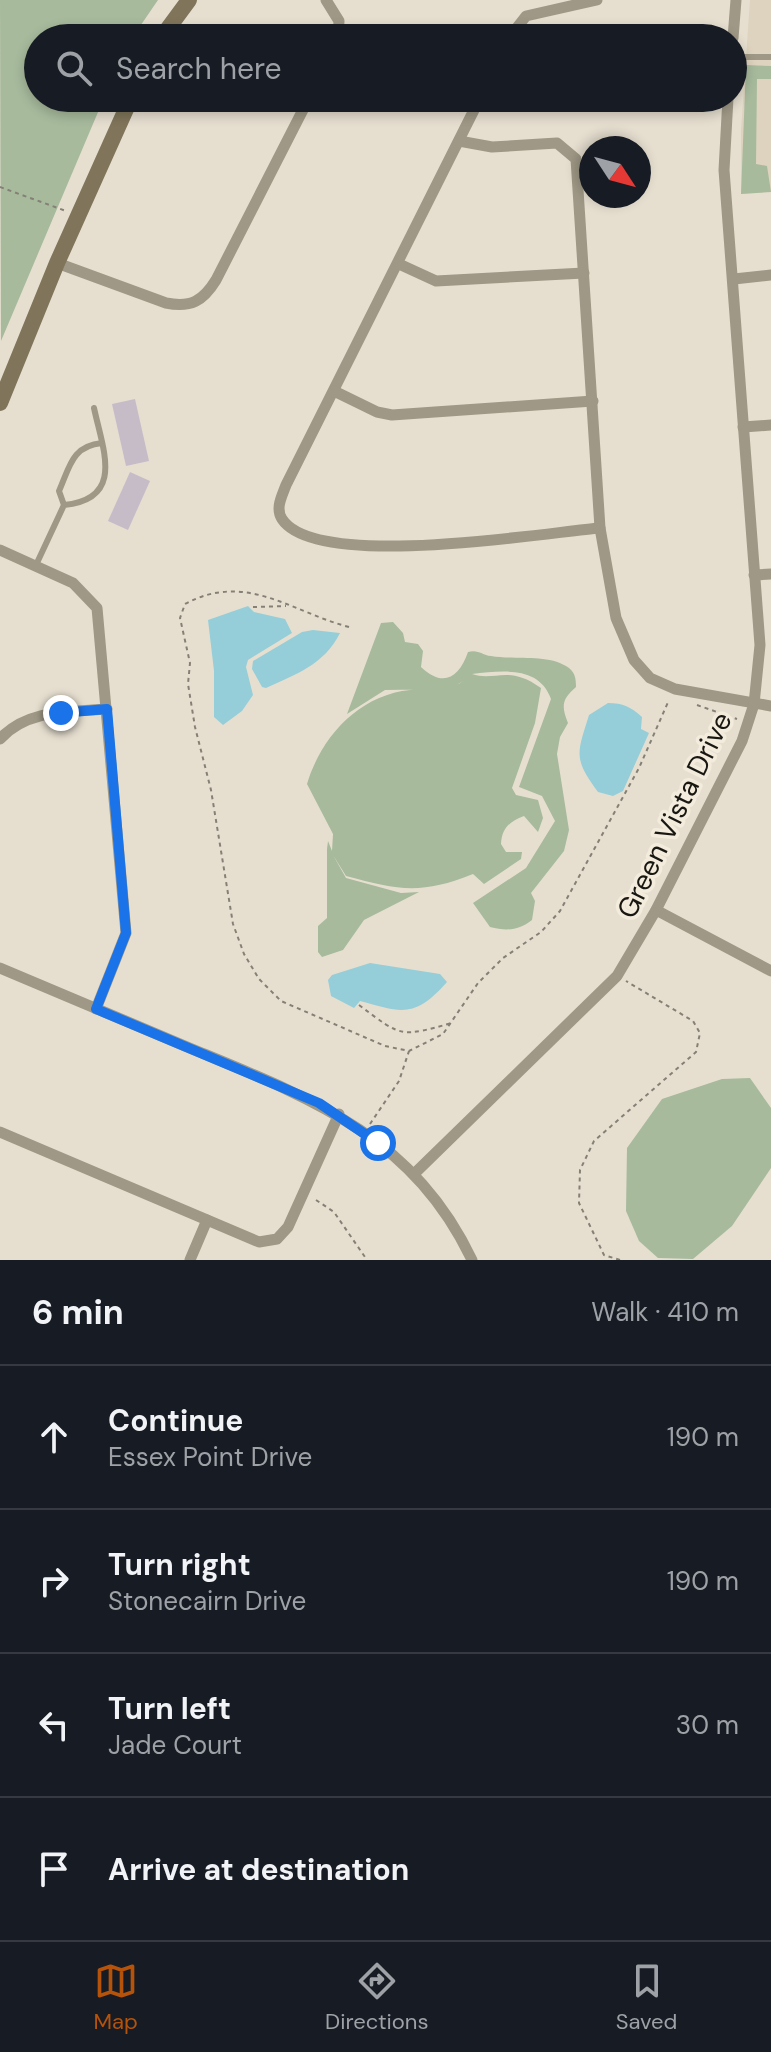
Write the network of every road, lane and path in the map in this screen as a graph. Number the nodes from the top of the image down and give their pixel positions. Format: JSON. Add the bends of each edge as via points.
{"nodes":[{"id":1,"x":189,"y":0,"type":"edge"},
{"id":2,"x":326,"y":0,"type":"edge"},
{"id":3,"x":597,"y":0,"type":"edge"},
{"id":4,"x":736,"y":0,"type":"edge"},
{"id":5,"x":171,"y":24,"type":"edge"},
{"id":6,"x":339,"y":24,"type":"edge"},
{"id":7,"x":520,"y":24,"type":"edge"},
{"id":8,"x":734,"y":24,"type":"edge"},
{"id":9,"x":747,"y":57,"type":"edge"},
{"id":10,"x":771,"y":57,"type":"edge"},
{"id":11,"x":125,"y":112,"type":"edge"},
{"id":12,"x":302,"y":112,"type":"edge"},
{"id":13,"x":473,"y":112,"type":"edge"},
{"id":14,"x":727,"y":112,"type":"edge"},
{"id":15,"x":459,"y":141,"type":"junction"},
{"id":16,"x":0,"y":187,"type":"edge"},
{"id":17,"x":63,"y":209,"type":"dead end"},
{"id":18,"x":57,"y":263,"type":"junction"},
{"id":19,"x":399,"y":264,"type":"junction"},
{"id":20,"x":584,"y":273,"type":"junction"},
{"id":21,"x":771,"y":275,"type":"edge"},
{"id":22,"x":734,"y":279,"type":"junction"},
{"id":23,"x":334,"y":391,"type":"junction"},
{"id":24,"x":593,"y":401,"type":"junction"},
{"id":25,"x":0,"y":403,"type":"edge"},
{"id":26,"x":94,"y":408,"type":"dead end"},
{"id":27,"x":771,"y":425,"type":"edge"},
{"id":28,"x":743,"y":427,"type":"junction"},
{"id":29,"x":102,"y":443,"type":"junction"},
{"id":30,"x":64,"y":505,"type":"junction"},
{"id":31,"x":600,"y":528,"type":"junction"},
{"id":32,"x":0,"y":550,"type":"edge"},
{"id":33,"x":36,"y":566,"type":"junction"},
{"id":34,"x":771,"y":574,"type":"edge"},
{"id":35,"x":754,"y":575,"type":"junction"},
{"id":36,"x":287,"y":606,"type":"junction"},
{"id":37,"x":253,"y":607,"type":"dead end"},
{"id":38,"x":349,"y":627,"type":"dead end"},
{"id":39,"x":679,"y":700,"type":"dead end"},
{"id":40,"x":688,"y":702,"type":"dead end"},
{"id":41,"x":754,"y":704,"type":"junction"},
{"id":42,"x":771,"y":706,"type":"edge"},
{"id":43,"x":107,"y":709,"type":"junction"},
{"id":44,"x":735,"y":718,"type":"dead end"},
{"id":45,"x":0,"y":739,"type":"edge"},
{"id":46,"x":656,"y":910,"type":"junction"},
{"id":47,"x":0,"y":968,"type":"edge"},
{"id":48,"x":771,"y":971,"type":"edge"},
{"id":49,"x":617,"y":976,"type":"junction"},
{"id":50,"x":359,"y":1005,"type":"dead end"},
{"id":51,"x":96,"y":1009,"type":"junction"},
{"id":52,"x":453,"y":1022,"type":"junction"},
{"id":53,"x":409,"y":1051,"type":"junction"},
{"id":54,"x":339,"y":1114,"type":"junction"},
{"id":55,"x":0,"y":1132,"type":"edge"},
{"id":56,"x":365,"y":1132,"type":"junction"},
{"id":57,"x":414,"y":1174,"type":"junction"},
{"id":58,"x":316,"y":1200,"type":"dead end"},
{"id":59,"x":207,"y":1220,"type":"junction"},
{"id":60,"x":190,"y":1260,"type":"edge"},
{"id":61,"x":367,"y":1260,"type":"edge"},
{"id":62,"x":472,"y":1260,"type":"edge"},
{"id":63,"x":620,"y":1260,"type":"edge"}],
"edges":[{"from":1,"to":5,"type":"street"},
{"from":2,"to":6,"type":"street"},
{"from":3,"to":7,"type":"street","via":[[526,16]]},
{"from":4,"to":8,"type":"street"},
{"from":9,"to":10,"type":"lane"},
{"from":11,"to":18,"type":"street"},
{"from":12,"to":18,"type":"street","via":[[216,280],[199,301],[166,303]]},
{"from":13,"to":15,"type":"street"},
{"from":14,"to":22,"type":"street","name":"Green Vista Drive","via":[[724,170]]},
{"from":15,"to":19,"type":"street"},
{"from":15,"to":20,"type":"street","via":[[492,147],[557,143],[571,153],[579,169]]},
{"from":16,"to":17,"type":"path"},
{"from":18,"to":25,"type":"street"},
{"from":19,"to":20,"type":"street","via":[[436,281]]},
{"from":19,"to":23,"type":"street"},
{"from":20,"to":24,"type":"street"},
{"from":21,"to":22,"type":"street"},
{"from":22,"to":28,"type":"street","name":"Green Vista Drive"},
{"from":23,"to":24,"type":"street","via":[[392,415]]},
{"from":23,"to":31,"type":"street","via":[[279,502],[282,519],[299,533],[327,544],[376,547]]},
{"from":24,"to":31,"type":"street"},
{"from":26,"to":29,"type":"lane"},
{"from":27,"to":28,"type":"street"},
{"from":28,"to":35,"type":"street","name":"Green Vista Drive"},
{"from":29,"to":30,"type":"lane","via":[[76,451],[59,491]]},
{"from":29,"to":30,"type":"lane","via":[[107,467],[98,493],[85,503]]},
{"from":30,"to":33,"type":"lane"},
{"from":31,"to":41,"type":"street","via":[[616,618],[641,670],[675,689]]},
{"from":32,"to":33,"type":"street"},
{"from":33,"to":43,"type":"street","via":[[73,583],[97,608]]},
{"from":34,"to":35,"type":"street"},
{"from":35,"to":41,"type":"street","name":"Green Vista Drive","via":[[760,645]]},
{"from":36,"to":37,"type":"path"},
{"from":36,"to":38,"type":"path"},
{"from":36,"to":53,"type":"path","via":[[259,592],[224,593],[199,596],[185,604],[180,618],[233,924],[259,979],[281,1001],[385,1046]]},
{"from":39,"to":52,"type":"path","via":[[670,698],[639,768],[560,911],[478,983]]},
{"from":40,"to":44,"type":"path"},
{"from":41,"to":42,"type":"street"},
{"from":41,"to":46,"type":"street","name":"Green Vista Drive","via":[[742,741]]},
{"from":43,"to":45,"type":"street","via":[[34,716]]},
{"from":43,"to":51,"type":"street","via":[[126,933]]},
{"from":46,"to":48,"type":"street"},
{"from":46,"to":49,"type":"street","name":"Green Vista Drive"},
{"from":47,"to":51,"type":"street"},
{"from":49,"to":57,"type":"street","name":"Green Vista Drive"},
{"from":49,"to":63,"type":"path","via":[[693,1021],[700,1033],[696,1052],[594,1141],[580,1170],[579,1203],[593,1237],[604,1255]]},
{"from":50,"to":52,"type":"path","via":[[396,1033],[408,1035]]},
{"from":51,"to":54,"type":"street"},
{"from":52,"to":53,"type":"path","via":[[429,1043]]},
{"from":53,"to":56,"type":"path","via":[[399,1081]]},
{"from":54,"to":56,"type":"street"},
{"from":54,"to":59,"type":"street","via":[[284,1234],[259,1242]]},
{"from":55,"to":59,"type":"street"},
{"from":56,"to":57,"type":"street"},
{"from":57,"to":62,"type":"street","via":[[446,1214]]},
{"from":58,"to":61,"type":"path","via":[[334,1212]]},
{"from":59,"to":60,"type":"street"}]}
